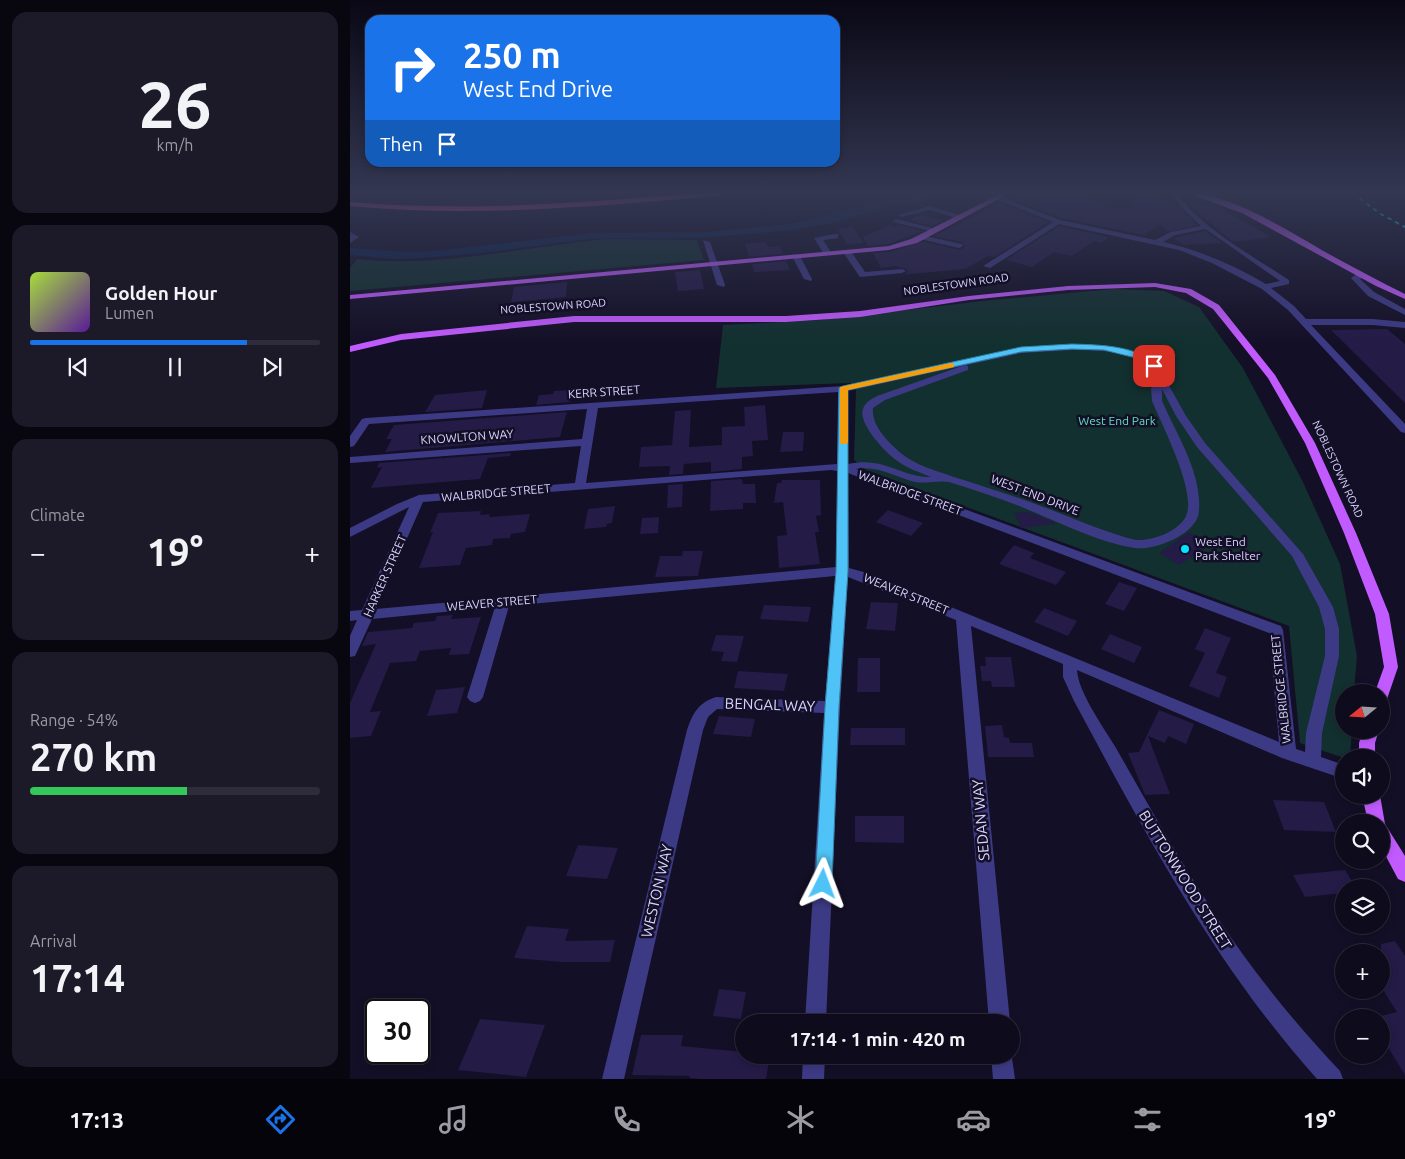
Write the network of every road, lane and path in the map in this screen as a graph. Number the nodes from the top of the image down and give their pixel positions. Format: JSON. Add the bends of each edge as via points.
{"nodes":[{"id":1,"x":706,"y":243,"type":"edge"},
{"id":2,"x":821,"y":243,"type":"edge"},
{"id":3,"x":906,"y":243,"type":"edge"},
{"id":4,"x":948,"y":243,"type":"edge"},
{"id":5,"x":1024,"y":243,"type":"edge"},
{"id":6,"x":1162,"y":243,"type":"edge"},
{"id":7,"x":1230,"y":243,"type":"edge"},
{"id":8,"x":1303,"y":243,"type":"edge"},
{"id":9,"x":959,"y":246,"type":"dead end"},
{"id":10,"x":847,"y":252,"type":"junction"},
{"id":11,"x":828,"y":254,"type":"junction"},
{"id":12,"x":796,"y":256,"type":"junction"},
{"id":13,"x":713,"y":263,"type":"junction"},
{"id":14,"x":987,"y":266,"type":"dead end"},
{"id":15,"x":902,"y":271,"type":"dead end"},
{"id":16,"x":1361,"y":275,"type":"junction"},
{"id":17,"x":808,"y":279,"type":"dead end"},
{"id":18,"x":721,"y":285,"type":"dead end"},
{"id":19,"x":1264,"y":287,"type":"junction"},
{"id":20,"x":350,"y":297,"type":"edge"},
{"id":21,"x":1405,"y":297,"type":"edge"},
{"id":22,"x":1405,"y":312,"type":"edge"},
{"id":23,"x":1305,"y":322,"type":"junction"},
{"id":24,"x":1405,"y":324,"type":"edge"},
{"id":25,"x":350,"y":349,"type":"edge"},
{"id":26,"x":975,"y":359,"type":"junction"},
{"id":27,"x":1164,"y":385,"type":"junction"},
{"id":28,"x":843,"y":388,"type":"junction"},
{"id":29,"x":594,"y":406,"type":"junction"},
{"id":30,"x":1405,"y":430,"type":"edge"},
{"id":31,"x":587,"y":442,"type":"junction"},
{"id":32,"x":350,"y":444,"type":"edge"},
{"id":33,"x":350,"y":460,"type":"edge"},
{"id":34,"x":844,"y":468,"type":"junction"},
{"id":35,"x":947,"y":477,"type":"junction"},
{"id":36,"x":580,"y":486,"type":"junction"},
{"id":37,"x":419,"y":500,"type":"junction"},
{"id":38,"x":350,"y":533,"type":"edge"},
{"id":39,"x":842,"y":571,"type":"junction"},
{"id":40,"x":503,"y":602,"type":"junction"},
{"id":41,"x":368,"y":614,"type":"junction"},
{"id":42,"x":350,"y":616,"type":"edge"},
{"id":43,"x":963,"y":617,"type":"junction"},
{"id":44,"x":350,"y":652,"type":"edge"},
{"id":45,"x":1070,"y":661,"type":"junction"},
{"id":46,"x":1386,"y":684,"type":"edge"},
{"id":47,"x":475,"y":697,"type":"dead end"},
{"id":48,"x":708,"y":705,"type":"joint"},
{"id":49,"x":832,"y":707,"type":"junction"},
{"id":50,"x":1288,"y":753,"type":"junction"},
{"id":51,"x":1313,"y":763,"type":"junction"},
{"id":52,"x":1335,"y":769,"type":"edge"},
{"id":53,"x":1390,"y":846,"type":"edge"},
{"id":54,"x":1405,"y":873,"type":"edge"},
{"id":55,"x":816,"y":1014,"type":"edge"},
{"id":56,"x":998,"y":1014,"type":"edge"},
{"id":57,"x":814,"y":1064,"type":"edge"},
{"id":58,"x":1003,"y":1064,"type":"edge"},
{"id":59,"x":613,"y":1079,"type":"edge"},
{"id":60,"x":813,"y":1079,"type":"edge"},
{"id":61,"x":1004,"y":1079,"type":"edge"},
{"id":62,"x":1332,"y":1079,"type":"edge"}],
"edges":[{"from":1,"to":13,"type":"street"},
{"from":2,"to":11,"type":"street"},
{"from":3,"to":10,"type":"main road"},
{"from":4,"to":9,"type":"street"},
{"from":5,"to":14,"type":"street"},
{"from":6,"to":19,"type":"street","via":[[1215,261]]},
{"from":7,"to":19,"type":"street","via":[[1286,282]]},
{"from":8,"to":16,"type":"main road"},
{"from":10,"to":11,"type":"main road"},
{"from":10,"to":15,"type":"street","via":[[863,275]]},
{"from":11,"to":12,"type":"main road"},
{"from":12,"to":13,"type":"main road"},
{"from":12,"to":17,"type":"street"},
{"from":13,"to":18,"type":"street"},
{"from":13,"to":20,"type":"main road"},
{"from":16,"to":21,"type":"main road"},
{"from":16,"to":22,"type":"street","via":[[1355,278],[1365,289]]},
{"from":19,"to":23,"type":"street"},
{"from":23,"to":24,"type":"street"},
{"from":23,"to":30,"type":"street"},
{"from":25,"to":46,"type":"main road","name":"NOBLESTOWN ROAD","via":[[401,337],[574,319],[786,319],[860,314],[1068,288],[1155,285],[1188,291],[1216,307],[1229,323],[1272,378],[1310,444],[1382,614],[1391,667]]},
{"from":26,"to":27,"type":"street","name":"WEST END DRIVE","via":[[1021,350],[1104,348],[1147,360]]},
{"from":26,"to":28,"type":"street","name":"WEST END DRIVE"},
{"from":26,"to":35,"type":"street","name":"WEST END DRIVE","via":[[954,373],[880,398],[868,408],[867,418],[875,432],[899,457],[920,469]]},
{"from":27,"to":35,"type":"street","name":"WEST END DRIVE","via":[[1156,388],[1157,401],[1180,451],[1194,496],[1193,514],[1186,525],[1168,538],[1136,544],[1112,538]]},
{"from":27,"to":51,"type":"street","name":"WEST END DRIVE","via":[[1201,445],[1297,554],[1326,607],[1332,629],[1332,656],[1314,733]]},
{"from":28,"to":29,"type":"street","name":"KERR STREET"},
{"from":28,"to":34,"type":"street"},
{"from":29,"to":31,"type":"street"},
{"from":29,"to":32,"type":"street","name":"KERR STREET","via":[[366,421]]},
{"from":31,"to":33,"type":"street","name":"KNOWLTON WAY"},
{"from":31,"to":36,"type":"street"},
{"from":34,"to":35,"type":"street","via":[[873,465],[922,481]]},
{"from":34,"to":36,"type":"street","name":"WALBRIDGE STREET"},
{"from":34,"to":39,"type":"street"},
{"from":34,"to":50,"type":"street","name":"WALBRIDGE STREET","via":[[1276,630]]},
{"from":36,"to":37,"type":"street","name":"WALBRIDGE STREET"},
{"from":37,"to":38,"type":"street","name":"WALBRIDGE STREET","via":[[400,506]]},
{"from":37,"to":41,"type":"street","name":"HARKER STREET"},
{"from":39,"to":40,"type":"street","name":"WEAVER STREET"},
{"from":39,"to":43,"type":"street","name":"WEAVER STREET"},
{"from":39,"to":49,"type":"street"},
{"from":40,"to":41,"type":"street","name":"WEAVER STREET"},
{"from":40,"to":47,"type":"street"},
{"from":41,"to":42,"type":"street","name":"WEAVER STREET"},
{"from":41,"to":44,"type":"street","name":"HARKER STREET"},
{"from":43,"to":45,"type":"street","name":"WEAVER STREET"},
{"from":43,"to":56,"type":"street","name":"SEDAN WAY"},
{"from":45,"to":50,"type":"street","name":"WEAVER STREET"},
{"from":45,"to":62,"type":"street","name":"BUTTONWOOD STREET","via":[[1070,677],[1078,697],[1157,838],[1241,971],[1278,1019]]},
{"from":48,"to":49,"type":"street","name":"BENGAL WAY"},
{"from":48,"to":59,"type":"street","name":"WESTON WAY","via":[[702,710],[694,730]]},
{"from":49,"to":55,"type":"street"},
{"from":50,"to":51,"type":"street","name":"WEAVER STREET"},
{"from":51,"to":52,"type":"street","name":"WEAVER STREET"},
{"from":53,"to":54,"type":"main road"},
{"from":57,"to":60,"type":"street"},
{"from":58,"to":61,"type":"street"}]}
